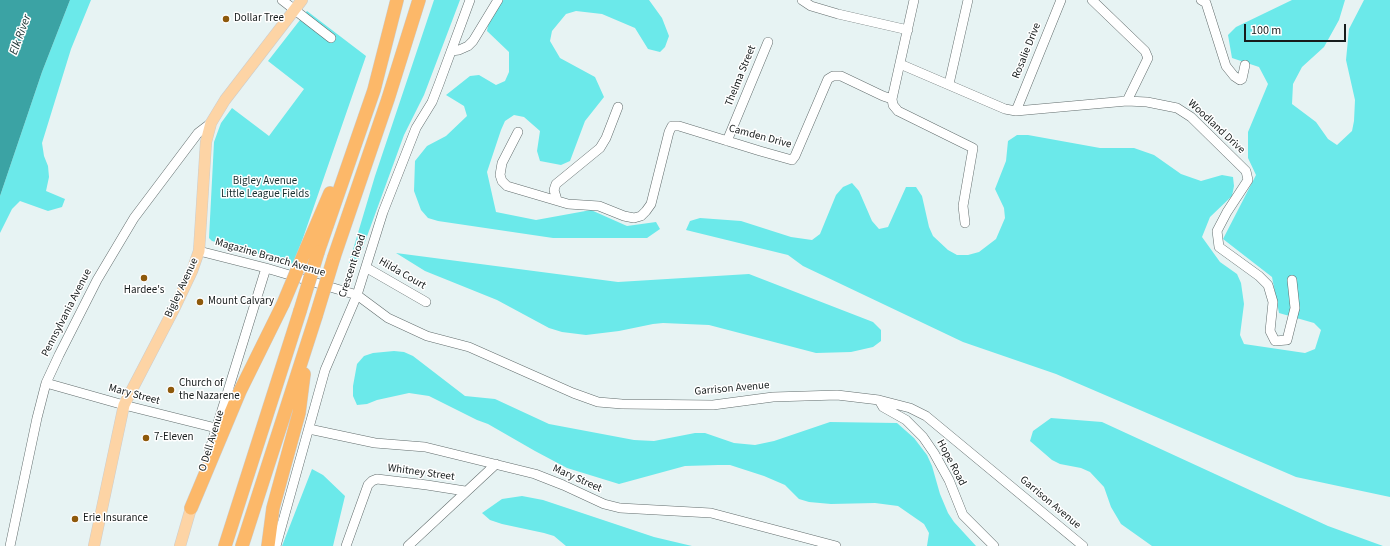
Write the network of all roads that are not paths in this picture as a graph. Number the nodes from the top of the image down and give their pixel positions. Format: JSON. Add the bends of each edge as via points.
{"nodes":[{"id":1,"x":282,"y":0,"type":"edge"},
{"id":2,"x":302,"y":0,"type":"edge"},
{"id":3,"x":397,"y":0,"type":"edge"},
{"id":4,"x":419,"y":0,"type":"edge"},
{"id":5,"x":470,"y":0,"type":"edge"},
{"id":6,"x":498,"y":0,"type":"edge"},
{"id":7,"x":802,"y":0,"type":"edge"},
{"id":8,"x":914,"y":0,"type":"edge"},
{"id":9,"x":968,"y":0,"type":"edge"},
{"id":10,"x":1061,"y":0,"type":"edge"},
{"id":11,"x":1092,"y":0,"type":"edge"},
{"id":12,"x":1205,"y":1,"type":"edge"},
{"id":13,"x":817,"y":4,"type":"edge"},
{"id":14,"x":295,"y":10,"type":"junction"},
{"id":15,"x":908,"y":30,"type":"junction"},
{"id":16,"x":332,"y":38,"type":"dead end"},
{"id":17,"x":768,"y":42,"type":"dead end"},
{"id":18,"x":451,"y":51,"type":"junction"},
{"id":19,"x":900,"y":64,"type":"junction"},
{"id":20,"x":1245,"y":65,"type":"dead end"},
{"id":21,"x":949,"y":84,"type":"junction"},
{"id":22,"x":892,"y":99,"type":"junction"},
{"id":23,"x":1127,"y":101,"type":"junction"},
{"id":24,"x":618,"y":107,"type":"dead end"},
{"id":25,"x":1016,"y":111,"type":"junction"},
{"id":26,"x":211,"y":123,"type":"junction"},
{"id":27,"x":518,"y":132,"type":"dead end"},
{"id":28,"x":727,"y":141,"type":"junction"},
{"id":29,"x":556,"y":200,"type":"junction"},
{"id":30,"x":964,"y":223,"type":"dead end"},
{"id":31,"x":199,"y":250,"type":"junction"},
{"id":32,"x":312,"y":250,"type":"junction"},
{"id":33,"x":266,"y":268,"type":"junction"},
{"id":34,"x":366,"y":268,"type":"junction"},
{"id":35,"x":1292,"y":280,"type":"dead end"},
{"id":36,"x":357,"y":295,"type":"junction"},
{"id":37,"x":426,"y":302,"type":"dead end"},
{"id":38,"x":308,"y":341,"type":"junction"},
{"id":39,"x":46,"y":382,"type":"junction"},
{"id":40,"x":879,"y":400,"type":"junction"},
{"id":41,"x":124,"y":405,"type":"junction"},
{"id":42,"x":216,"y":428,"type":"junction"},
{"id":43,"x":309,"y":429,"type":"junction"},
{"id":44,"x":496,"y":464,"type":"junction"},
{"id":45,"x":465,"y":491,"type":"junction"},
{"id":46,"x":191,"y":508,"type":"junction"},
{"id":47,"x":10,"y":546,"type":"edge"},
{"id":48,"x":94,"y":546,"type":"edge"},
{"id":49,"x":180,"y":546,"type":"edge"},
{"id":50,"x":225,"y":546,"type":"edge"},
{"id":51,"x":242,"y":546,"type":"edge"},
{"id":52,"x":268,"y":546,"type":"edge"},
{"id":53,"x":276,"y":546,"type":"edge"},
{"id":54,"x":346,"y":546,"type":"edge"},
{"id":55,"x":408,"y":546,"type":"edge"},
{"id":56,"x":836,"y":546,"type":"edge"},
{"id":57,"x":994,"y":546,"type":"edge"},
{"id":58,"x":1083,"y":546,"type":"edge"}],
"edges":[{"from":1,"to":14,"type":"street"},
{"from":2,"to":14,"type":"main road","name":"Bigley Avenue"},
{"from":3,"to":32,"type":"highway","via":[[374,90]]},
{"from":4,"to":38,"type":"highway","bridge":true},
{"from":5,"to":18,"type":"street","name":"Crescent Road"},
{"from":6,"to":18,"type":"street","via":[[473,41],[468,46]]},
{"from":7,"to":13,"type":"street"},
{"from":8,"to":15,"type":"street"},
{"from":9,"to":21,"type":"street"},
{"from":10,"to":25,"type":"street","name":"Rosalie Drive"},
{"from":11,"to":23,"type":"street","via":[[1145,51],[1148,58]]},
{"from":12,"to":20,"type":"street","via":[[1226,66],[1240,80]]},
{"from":13,"to":15,"type":"street","via":[[838,14]]},
{"from":14,"to":16,"type":"street"},
{"from":14,"to":26,"type":"main road","name":"Bigley Avenue","via":[[225,100]]},
{"from":15,"to":19,"type":"street"},
{"from":17,"to":28,"type":"street","name":"Thelma Street"},
{"from":18,"to":34,"type":"street","name":"Crescent Road","via":[[432,102],[416,128],[386,205]]},
{"from":19,"to":21,"type":"street","name":"Woodland Drive"},
{"from":19,"to":22,"type":"street"},
{"from":21,"to":25,"type":"street","name":"Woodland Drive","via":[[1005,109]]},
{"from":22,"to":28,"type":"street","name":"Camden Drive","via":[[841,76],[833,76],[828,79],[792,160]]},
{"from":22,"to":30,"type":"street","via":[[898,111],[973,148],[963,206]]},
{"from":23,"to":25,"type":"street","name":"Woodland Drive"},
{"from":23,"to":35,"type":"street","name":"Woodland Drive","via":[[1177,108],[1191,117],[1246,171],[1248,180],[1217,231],[1219,247],[1268,285],[1273,302],[1270,331],[1275,341],[1287,340],[1295,308]]},
{"from":24,"to":29,"type":"street","via":[[600,148],[556,184]]},
{"from":26,"to":31,"type":"main road","name":"Bigley Avenue","via":[[206,142]]},
{"from":26,"to":39,"type":"street","name":"Pennsylvania Avenue","via":[[198,133],[134,218],[97,280]]},
{"from":27,"to":29,"type":"street","name":"Camden Drive","via":[[502,163],[502,181],[507,186]]},
{"from":28,"to":29,"type":"street","name":"Camden Drive","via":[[672,126],[651,204],[641,216],[634,218],[599,206],[568,204]]},
{"from":31,"to":33,"type":"street","name":"Magazine Branch Avenue"},
{"from":31,"to":41,"type":"main road","name":"Bigley Avenue","via":[[178,300]]},
{"from":32,"to":46,"type":"highway","bridge":true,"via":[[240,391]]},
{"from":32,"to":50,"type":"highway","bridge":true,"via":[[300,311]]},
{"from":33,"to":36,"type":"street","name":"Magazine Branch Avenue"},
{"from":33,"to":42,"type":"street","name":"O Dell Avenue"},
{"from":34,"to":36,"type":"street","name":"Crescent Road"},
{"from":34,"to":37,"type":"street","name":"Hilda Court"},
{"from":36,"to":40,"type":"street","name":"Garrison Avenue","via":[[388,318],[427,336],[468,347],[598,402],[713,405],[773,397],[836,395]]},
{"from":36,"to":43,"type":"street","name":"Crescent Road","via":[[325,370]]},
{"from":38,"to":51,"type":"highway"},
{"from":38,"to":52,"type":"highway","via":[[299,413],[273,508]]},
{"from":39,"to":41,"type":"street","name":"Mary Street"},
{"from":39,"to":47,"type":"street","name":"Pennsylvania Avenue"},
{"from":40,"to":57,"type":"street","name":"Hope Road","via":[[883,407],[906,420],[923,437],[949,480],[963,515]]},
{"from":40,"to":58,"type":"street","name":"Garrison Avenue","via":[[910,408],[926,416]]},
{"from":41,"to":42,"type":"street","name":"Mary Street"},
{"from":41,"to":48,"type":"main road","name":"Bigley Avenue"},
{"from":42,"to":46,"type":"street","name":"O Dell Avenue"},
{"from":43,"to":44,"type":"street","name":"Mary Street","via":[[375,443],[425,447]]},
{"from":43,"to":53,"type":"street","name":"Crescent Road"},
{"from":44,"to":45,"type":"street"},
{"from":44,"to":56,"type":"street","name":"Mary Street","via":[[535,474],[604,504],[620,508],[711,513]]},
{"from":45,"to":54,"type":"street","name":"Whitney Street","via":[[377,479],[372,481],[368,485]]},
{"from":45,"to":55,"type":"street"},
{"from":46,"to":49,"type":"main road","name":"O Dell Avenue"}]}
